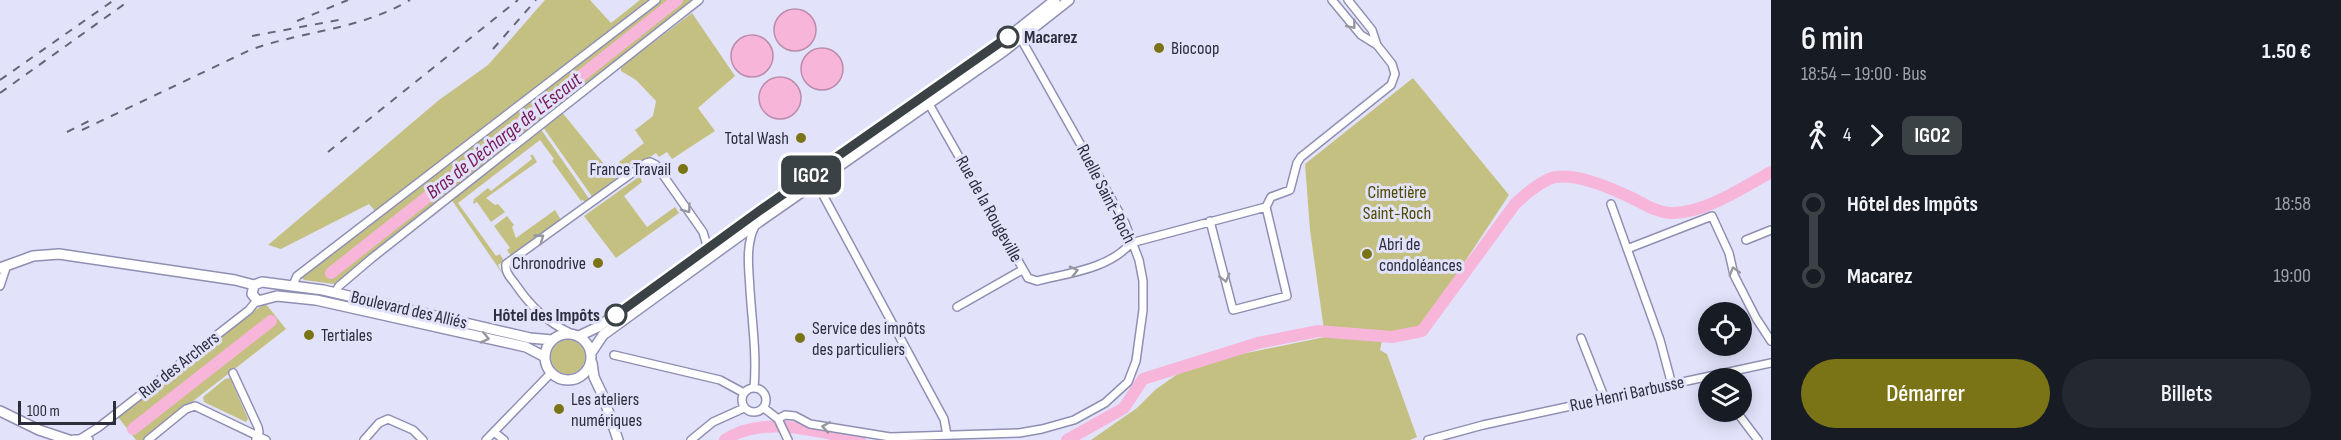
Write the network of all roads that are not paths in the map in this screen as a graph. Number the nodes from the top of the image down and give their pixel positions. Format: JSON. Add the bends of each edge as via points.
{"nodes":[{"id":1,"x":656,"y":0,"type":"edge"},
{"id":2,"x":699,"y":0,"type":"edge"},
{"id":3,"x":1056,"y":0,"type":"edge"},
{"id":4,"x":1069,"y":0,"type":"edge"},
{"id":5,"x":1332,"y":0,"type":"edge"},
{"id":6,"x":1348,"y":0,"type":"edge"},
{"id":7,"x":1021,"y":39,"type":"junction"},
{"id":8,"x":1377,"y":45,"type":"junction"},
{"id":9,"x":929,"y":104,"type":"junction"},
{"id":10,"x":816,"y":182,"type":"junction"},
{"id":11,"x":1611,"y":204,"type":"dead end"},
{"id":12,"x":1266,"y":207,"type":"junction"},
{"id":13,"x":1210,"y":221,"type":"junction"},
{"id":14,"x":756,"y":224,"type":"junction"},
{"id":15,"x":1771,"y":230,"type":"edge"},
{"id":16,"x":1746,"y":240,"type":"dead end"},
{"id":17,"x":730,"y":243,"type":"junction"},
{"id":18,"x":1131,"y":243,"type":"junction"},
{"id":19,"x":706,"y":249,"type":"junction"},
{"id":20,"x":1627,"y":249,"type":"junction"},
{"id":21,"x":748,"y":259,"type":"junction"},
{"id":22,"x":4,"y":266,"type":"edge"},
{"id":23,"x":1022,"y":270,"type":"junction"},
{"id":24,"x":264,"y":283,"type":"junction"},
{"id":25,"x":254,"y":285,"type":"junction"},
{"id":26,"x":293,"y":285,"type":"junction"},
{"id":27,"x":0,"y":286,"type":"edge"},
{"id":28,"x":335,"y":292,"type":"junction"},
{"id":29,"x":268,"y":298,"type":"junction"},
{"id":30,"x":257,"y":300,"type":"junction"},
{"id":31,"x":957,"y":308,"type":"dead end"},
{"id":32,"x":576,"y":335,"type":"junction"},
{"id":33,"x":1581,"y":338,"type":"dead end"},
{"id":34,"x":552,"y":340,"type":"junction"},
{"id":35,"x":1771,"y":341,"type":"edge"},
{"id":36,"x":614,"y":355,"type":"dead end"},
{"id":37,"x":591,"y":356,"type":"junction"},
{"id":38,"x":545,"y":357,"type":"junction"},
{"id":39,"x":1771,"y":363,"type":"edge"},
{"id":40,"x":1751,"y":368,"type":"edge"},
{"id":41,"x":233,"y":373,"type":"dead end"},
{"id":42,"x":551,"y":373,"type":"junction"},
{"id":43,"x":580,"y":377,"type":"junction"},
{"id":44,"x":1698,"y":380,"type":"edge"},
{"id":45,"x":596,"y":382,"type":"junction"},
{"id":46,"x":1672,"y":384,"type":"junction"},
{"id":47,"x":754,"y":388,"type":"junction"},
{"id":48,"x":744,"y":393,"type":"junction"},
{"id":49,"x":1605,"y":399,"type":"junction"},
{"id":50,"x":744,"y":408,"type":"junction"},
{"id":51,"x":764,"y":408,"type":"junction"},
{"id":52,"x":0,"y":411,"type":"edge"},
{"id":53,"x":779,"y":421,"type":"junction"},
{"id":54,"x":1744,"y":422,"type":"edge"},
{"id":55,"x":99,"y":427,"type":"junction"},
{"id":56,"x":39,"y":430,"type":"junction"},
{"id":57,"x":494,"y":432,"type":"junction"},
{"id":58,"x":947,"y":435,"type":"junction"},
{"id":59,"x":786,"y":436,"type":"edge"},
{"id":60,"x":256,"y":438,"type":"edge"},
{"id":61,"x":51,"y":440,"type":"edge"},
{"id":62,"x":69,"y":440,"type":"edge"},
{"id":63,"x":81,"y":440,"type":"edge"},
{"id":64,"x":95,"y":440,"type":"edge"},
{"id":65,"x":148,"y":440,"type":"edge"},
{"id":66,"x":266,"y":440,"type":"edge"},
{"id":67,"x":364,"y":440,"type":"edge"},
{"id":68,"x":423,"y":440,"type":"edge"},
{"id":69,"x":486,"y":440,"type":"edge"},
{"id":70,"x":504,"y":440,"type":"edge"},
{"id":71,"x":618,"y":440,"type":"edge"},
{"id":72,"x":691,"y":440,"type":"edge"},
{"id":73,"x":1428,"y":440,"type":"edge"},
{"id":74,"x":1758,"y":440,"type":"edge"}],
"edges":[{"from":1,"to":26,"type":"street","via":[[297,276]]},
{"from":2,"to":28,"type":"street","via":[[382,250]]},
{"from":3,"to":19,"type":"main road","via":[[992,50]]},
{"from":4,"to":7,"type":"main road"},
{"from":5,"to":8,"type":"street","one_way":true,"via":[[1360,35]]},
{"from":6,"to":8,"type":"street","via":[[1372,30]]},
{"from":7,"to":9,"type":"main road"},
{"from":7,"to":18,"type":"street","name":"Ruelle Saint-Roch","via":[[1125,223]]},
{"from":8,"to":12,"type":"street","via":[[1394,66],[1392,83],[1301,157],[1290,190],[1271,198]]},
{"from":9,"to":10,"type":"main road"},
{"from":9,"to":23,"type":"street","name":"Rue de la Rougeville"},
{"from":10,"to":14,"type":"main road"},
{"from":10,"to":58,"type":"street","via":[[944,419]]},
{"from":11,"to":20,"type":"street"},
{"from":12,"to":13,"type":"street"},
{"from":13,"to":12,"type":"street","one_way":true,"via":[[1233,310],[1287,296]]},
{"from":13,"to":18,"type":"street"},
{"from":14,"to":17,"type":"main road"},
{"from":14,"to":21,"type":"street"},
{"from":15,"to":16,"type":"street"},
{"from":17,"to":21,"type":"street","via":[[743,247]]},
{"from":17,"to":37,"type":"main road","via":[[603,335]]},
{"from":23,"to":18,"type":"street","name":"Rue de la Rougeville","one_way":true,"via":[[1030,279],[1039,280],[1102,264],[1121,254]]},
{"from":18,"to":58,"type":"street","name":"Ruelle Saint-Roch","via":[[1143,277],[1143,310],[1135,366],[1123,388],[1074,420],[1047,428]]},
{"from":19,"to":32,"type":"main road","via":[[598,327]]},
{"from":32,"to":19,"type":"street","one_way":true,"via":[[533,309],[507,272],[506,264],[646,163],[656,165],[703,232]]},
{"from":35,"to":20,"type":"street","one_way":true,"via":[[1734,275],[1729,253],[1712,216]]},
{"from":20,"to":46,"type":"street"},
{"from":21,"to":47,"type":"street"},
{"from":22,"to":25,"type":"main road","name":"Boulevard des Alliés","via":[[37,255],[64,254]]},
{"from":22,"to":27,"type":"street"},
{"from":23,"to":31,"type":"street"},
{"from":24,"to":25,"type":"main road","name":"Boulevard des Alliés"},
{"from":24,"to":26,"type":"main road","name":"Boulevard des Alliés"},
{"from":24,"to":29,"type":"main road","via":[[270,290]]},
{"from":25,"to":30,"type":"main road","via":[[252,294]]},
{"from":26,"to":28,"type":"main road","name":"Boulevard des Alliés"},
{"from":28,"to":34,"type":"main road","name":"Boulevard des Alliés"},
{"from":29,"to":30,"type":"main road","name":"Boulevard des Alliés"},
{"from":29,"to":38,"type":"main road","name":"Boulevard des Alliés","one_way":true,"via":[[284,296],[332,303],[529,348]]},
{"from":30,"to":55,"type":"street","name":"Rue des Archers"},
{"from":32,"to":34,"type":"main road","via":[[563,334]]},
{"from":32,"to":37,"type":"main road","via":[[587,343]]},
{"from":33,"to":49,"type":"street"},
{"from":34,"to":38,"type":"main road"},
{"from":36,"to":48,"type":"street","via":[[720,380]]},
{"from":37,"to":43,"type":"main road","via":[[588,369]]},
{"from":37,"to":45,"type":"main road"},
{"from":38,"to":42,"type":"main road"},
{"from":39,"to":40,"type":"street","name":"Rue Henri Barbusse"},
{"from":41,"to":60,"type":"street","via":[[258,426]]},
{"from":42,"to":43,"type":"main road","via":[[564,380]]},
{"from":42,"to":57,"type":"street"},
{"from":43,"to":45,"type":"main road"},
{"from":44,"to":46,"type":"street","name":"Rue Henri Barbusse"},
{"from":45,"to":71,"type":"main road"},
{"from":46,"to":49,"type":"street","name":"Rue Henri Barbusse"},
{"from":47,"to":48,"type":"street"},
{"from":47,"to":51,"type":"street","via":[[765,394]]},
{"from":48,"to":50,"type":"street"},
{"from":49,"to":73,"type":"street","name":"Rue Henri Barbusse"},
{"from":50,"to":51,"type":"street","via":[[753,412]]},
{"from":50,"to":72,"type":"street","via":[[713,422]]},
{"from":51,"to":53,"type":"street"},
{"from":52,"to":56,"type":"main road"},
{"from":58,"to":53,"type":"street","name":"Ruelle Saint-Roch","one_way":true,"via":[[890,437],[810,424],[795,416],[785,415]]},
{"from":53,"to":59,"type":"street"},
{"from":54,"to":74,"type":"street"},
{"from":55,"to":63,"type":"street","name":"Rue des Archers"},
{"from":55,"to":64,"type":"street"},
{"from":56,"to":61,"type":"main road"},
{"from":56,"to":62,"type":"main road"},
{"from":57,"to":69,"type":"street"},
{"from":57,"to":70,"type":"street"},
{"from":60,"to":65,"type":"street","via":[[195,406]]},
{"from":60,"to":66,"type":"street"},
{"from":67,"to":68,"type":"street","via":[[388,419],[413,430]]}]}
